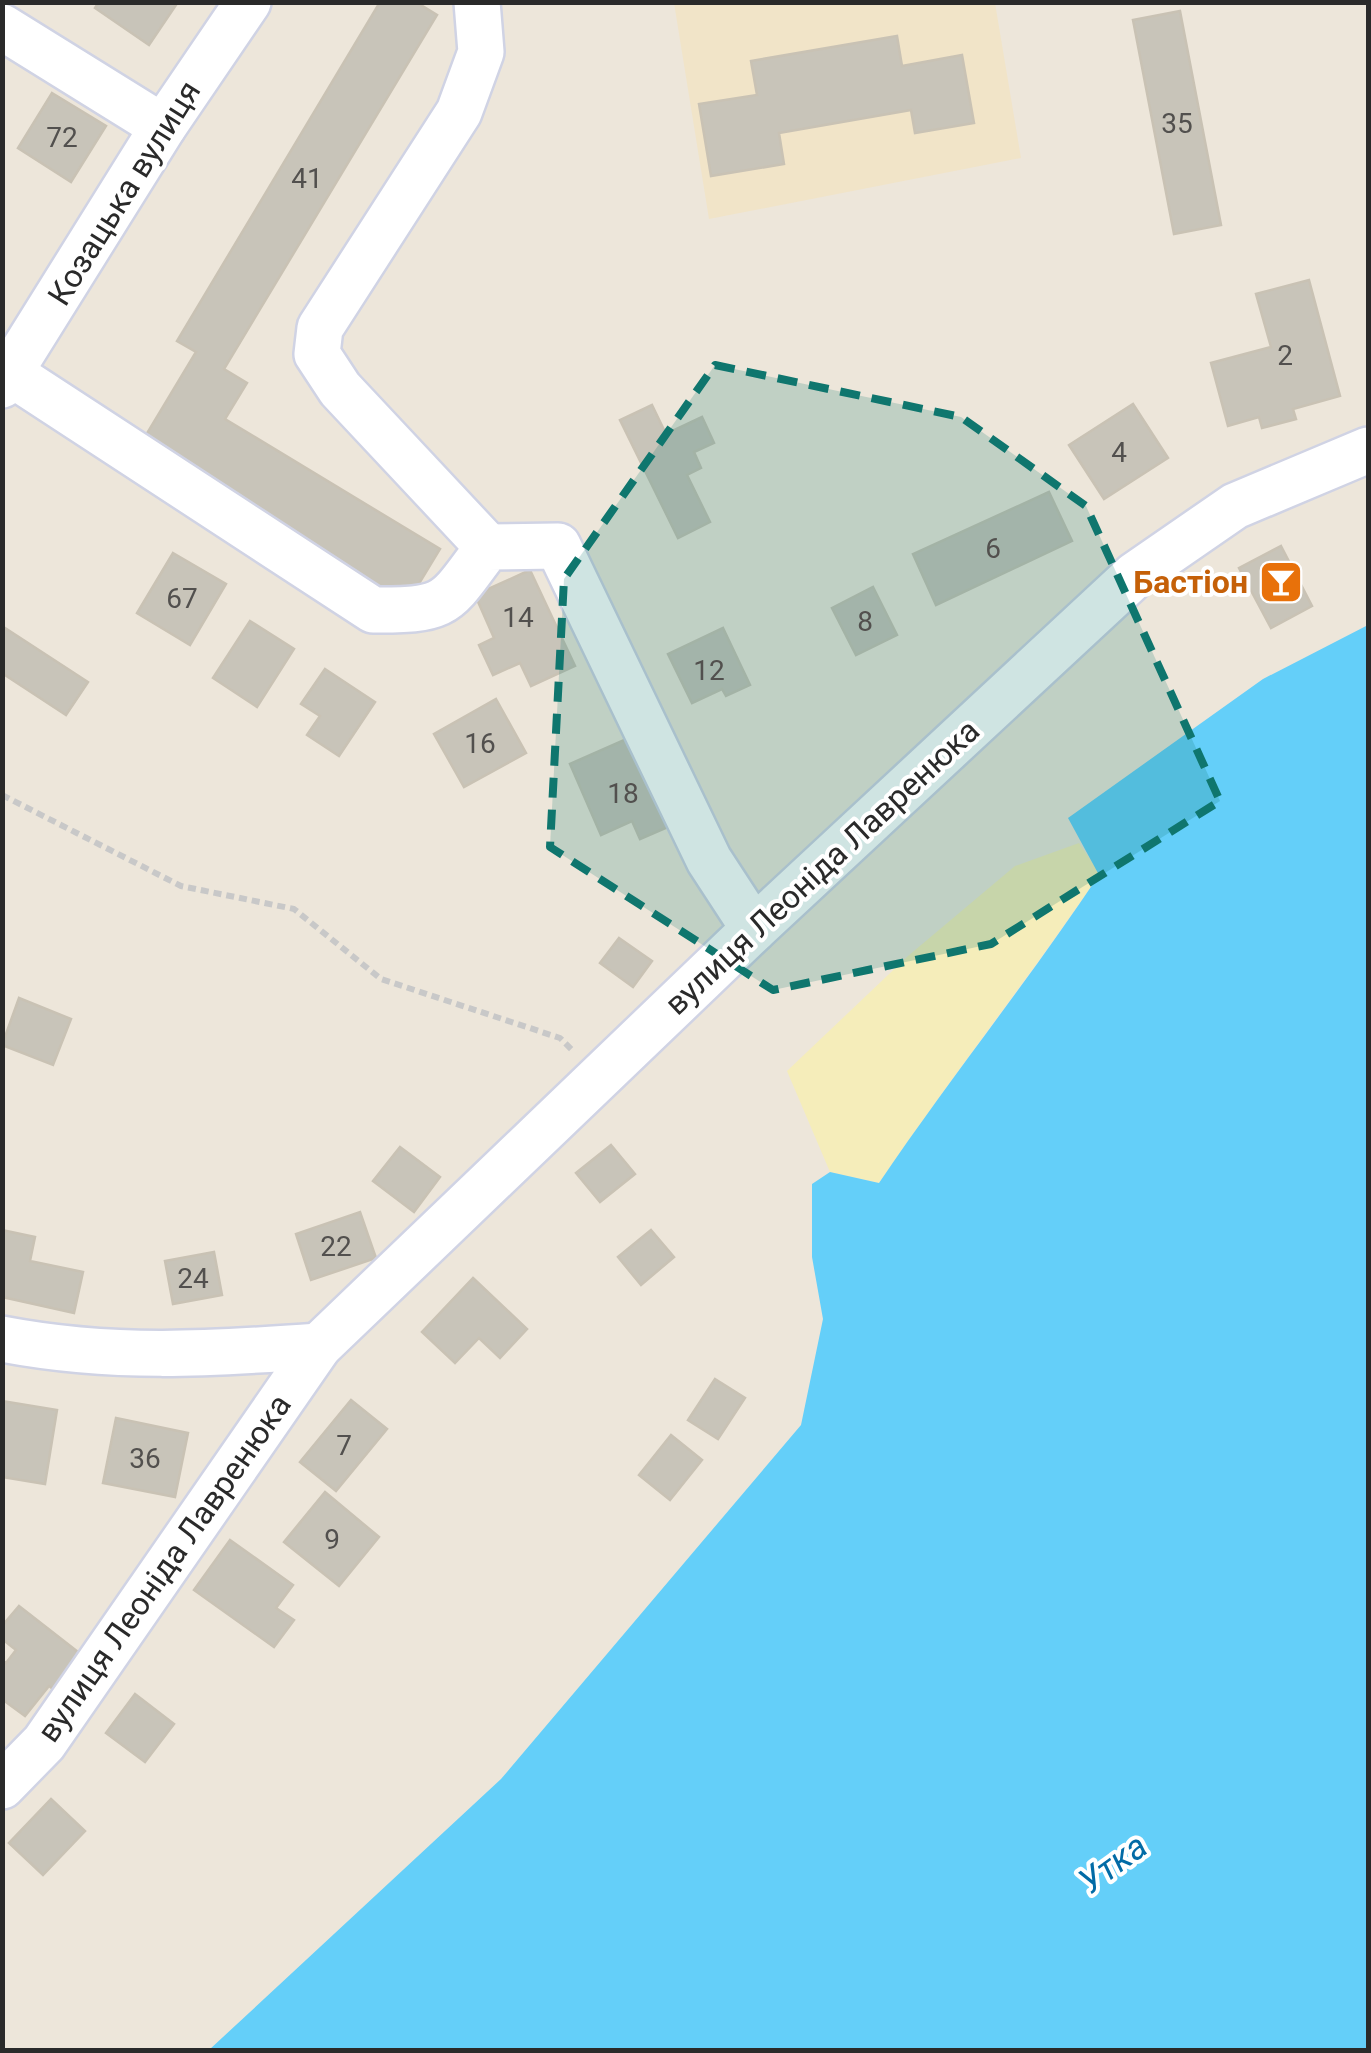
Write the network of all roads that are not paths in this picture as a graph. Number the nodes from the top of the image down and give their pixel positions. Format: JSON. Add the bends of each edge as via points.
{"nodes":[{"id":1,"x":248,"y":2,"type":"edge"},
{"id":2,"x":477,"y":2,"type":"edge"},
{"id":3,"x":2,"y":27,"type":"edge"},
{"id":4,"x":163,"y":127,"type":"junction"},
{"id":5,"x":6,"y":379,"type":"edge"},
{"id":6,"x":1368,"y":450,"type":"edge"},
{"id":7,"x":488,"y":548,"type":"junction"},
{"id":8,"x":754,"y":929,"type":"junction"},
{"id":9,"x":2,"y":1339,"type":"edge"},
{"id":10,"x":320,"y":1346,"type":"junction"},
{"id":11,"x":2,"y":1786,"type":"edge"}],
"edges":[{"from":1,"to":4,"type":"street","name":"Козацька вулиця"},
{"from":2,"to":7,"type":"street","via":[[481,52],[460,112],[320,328],[316,354],[340,389]]},
{"from":3,"to":4,"type":"street"},
{"from":4,"to":5,"type":"street","name":"Козацька вулиця"},
{"from":5,"to":7,"type":"street","via":[[374,610],[427,610],[446,603]]},
{"from":6,"to":8,"type":"street","name":"вулиця Леоніда Лавренюка","via":[[1234,506],[1135,576]]},
{"from":7,"to":8,"type":"street","via":[[558,546],[709,860]]},
{"from":8,"to":10,"type":"street","name":"вулиця Леоніда Лавренюка"},
{"from":9,"to":10,"type":"street","name":"вулиця Леоніда Лавренюка","via":[[76,1353]]},
{"from":10,"to":11,"type":"street","name":"вулиця Леоніда Лавренюка","via":[[44,1743]]}]}
